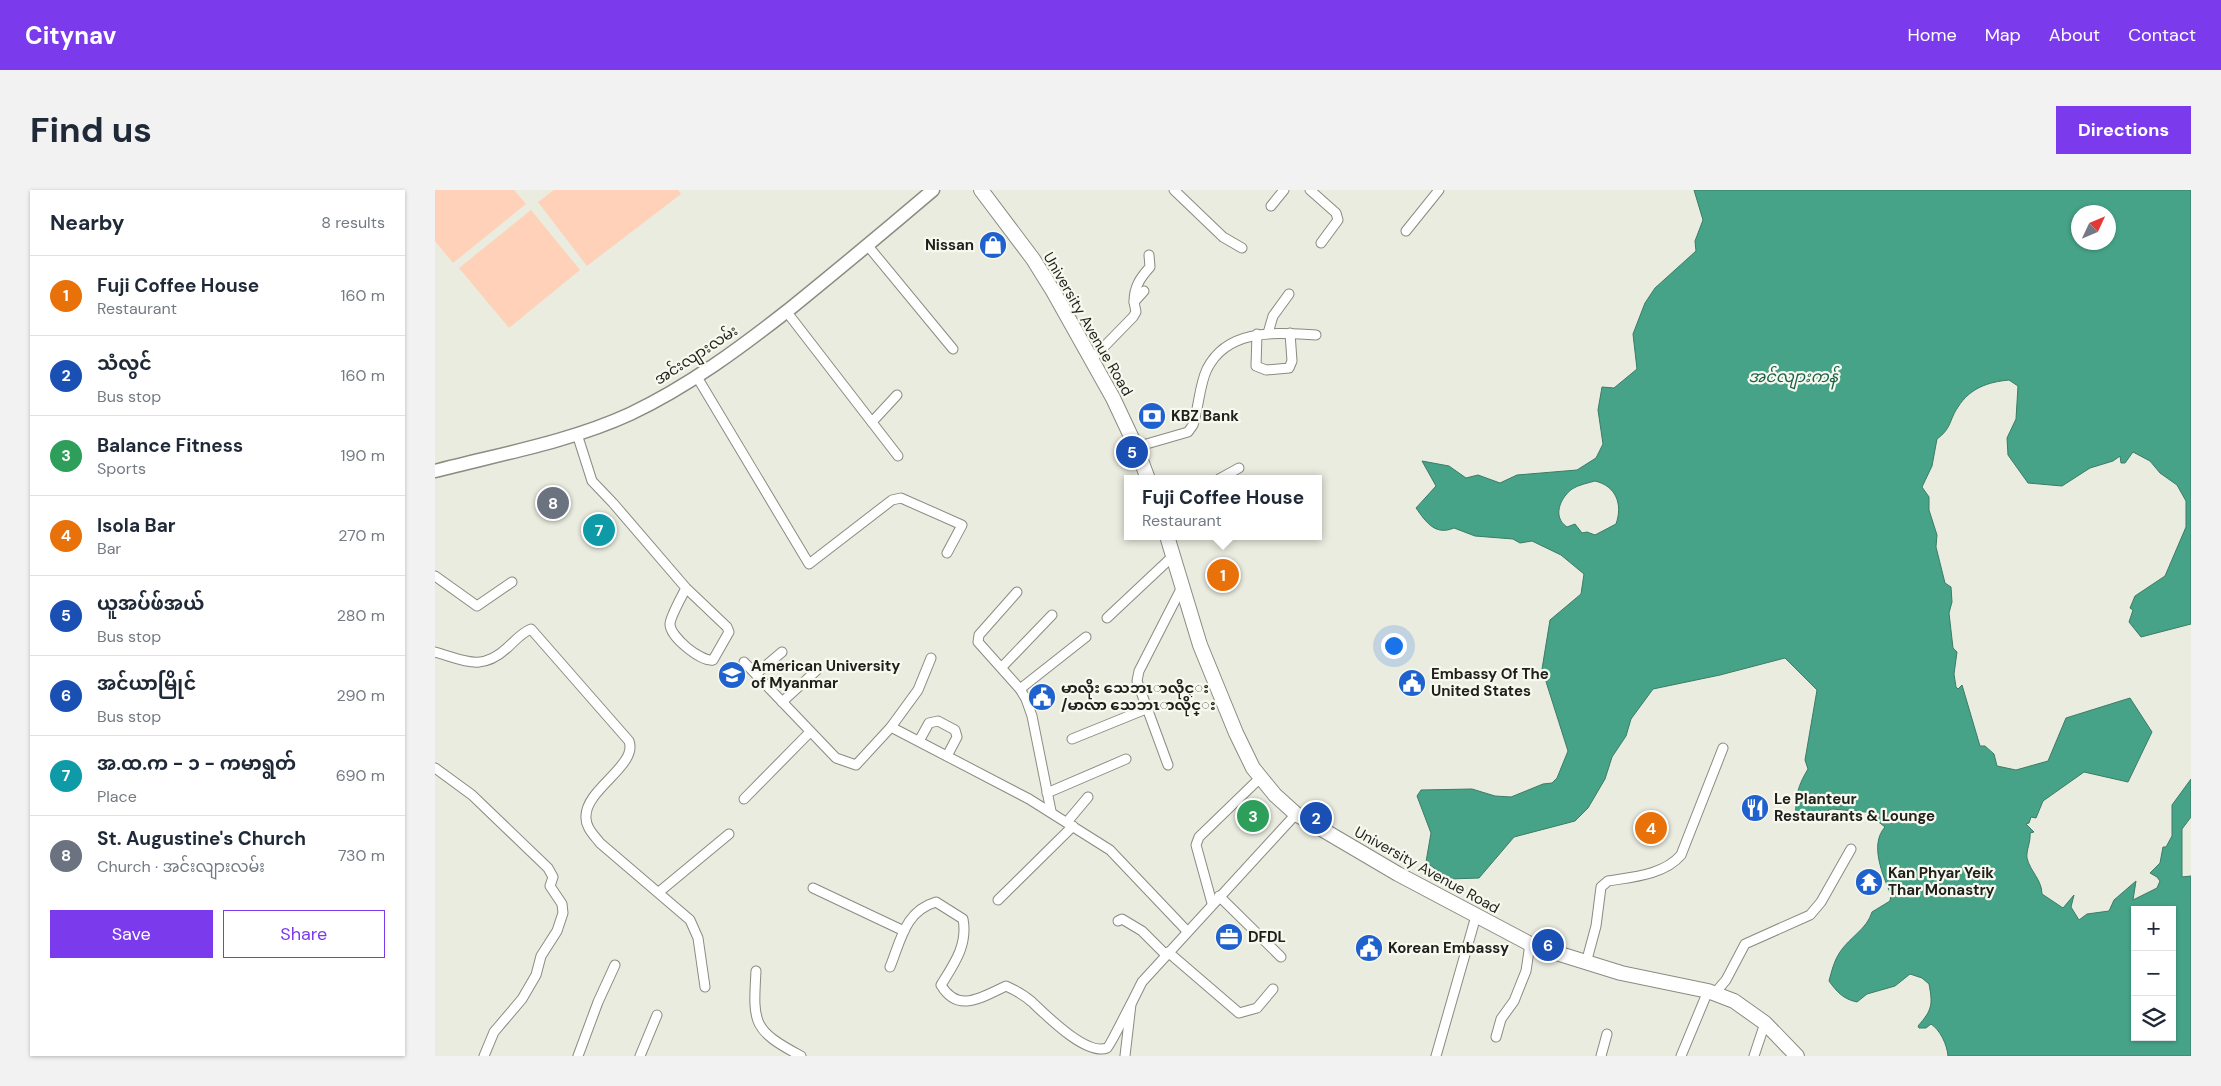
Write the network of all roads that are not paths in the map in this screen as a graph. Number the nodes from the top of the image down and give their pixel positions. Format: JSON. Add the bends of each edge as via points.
{"nodes":[{"id":1,"x":933,"y":190,"type":"edge"},
{"id":2,"x":1174,"y":190,"type":"edge"},
{"id":3,"x":1284,"y":190,"type":"edge"},
{"id":4,"x":1310,"y":190,"type":"edge"},
{"id":5,"x":1439,"y":190,"type":"edge"},
{"id":6,"x":983,"y":191,"type":"edge"},
{"id":7,"x":1271,"y":206,"type":"dead end"},
{"id":8,"x":1406,"y":231,"type":"dead end"},
{"id":9,"x":1321,"y":243,"type":"dead end"},
{"id":10,"x":867,"y":246,"type":"junction"},
{"id":11,"x":1242,"y":248,"type":"dead end"},
{"id":12,"x":1149,"y":255,"type":"dead end"},
{"id":13,"x":1144,"y":291,"type":"dead end"},
{"id":14,"x":1289,"y":294,"type":"dead end"},
{"id":15,"x":1134,"y":302,"type":"junction"},
{"id":16,"x":786,"y":311,"type":"junction"},
{"id":17,"x":1267,"y":333,"type":"junction"},
{"id":18,"x":1290,"y":333,"type":"junction"},
{"id":19,"x":1257,"y":334,"type":"junction"},
{"id":20,"x":1316,"y":334,"type":"dead end"},
{"id":21,"x":953,"y":349,"type":"dead end"},
{"id":22,"x":1092,"y":359,"type":"junction"},
{"id":23,"x":697,"y":377,"type":"junction"},
{"id":24,"x":897,"y":395,"type":"dead end"},
{"id":25,"x":872,"y":422,"type":"junction"},
{"id":26,"x":577,"y":434,"type":"junction"},
{"id":27,"x":1137,"y":446,"type":"junction"},
{"id":28,"x":898,"y":456,"type":"dead end"},
{"id":29,"x":1239,"y":468,"type":"dead end"},
{"id":30,"x":435,"y":471,"type":"edge"},
{"id":31,"x":1146,"y":475,"type":"edge"},
{"id":32,"x":1226,"y":475,"type":"edge"},
{"id":33,"x":1168,"y":540,"type":"edge"},
{"id":34,"x":947,"y":552,"type":"dead end"},
{"id":35,"x":1173,"y":556,"type":"junction"},
{"id":36,"x":435,"y":576,"type":"edge"},
{"id":37,"x":512,"y":582,"type":"dead end"},
{"id":38,"x":1182,"y":587,"type":"junction"},
{"id":39,"x":686,"y":588,"type":"junction"},
{"id":40,"x":1017,"y":592,"type":"dead end"},
{"id":41,"x":1052,"y":615,"type":"dead end"},
{"id":42,"x":1107,"y":618,"type":"dead end"},
{"id":43,"x":1086,"y":637,"type":"dead end"},
{"id":44,"x":435,"y":652,"type":"edge"},
{"id":45,"x":782,"y":652,"type":"dead end"},
{"id":46,"x":931,"y":658,"type":"dead end"},
{"id":47,"x":745,"y":662,"type":"dead end"},
{"id":48,"x":1002,"y":668,"type":"junction"},
{"id":49,"x":817,"y":670,"type":"dead end"},
{"id":50,"x":755,"y":674,"type":"junction"},
{"id":51,"x":1020,"y":688,"type":"junction"},
{"id":52,"x":782,"y":702,"type":"junction"},
{"id":53,"x":1147,"y":709,"type":"junction"},
{"id":54,"x":891,"y":727,"type":"junction"},
{"id":55,"x":810,"y":732,"type":"junction"},
{"id":56,"x":1073,"y":739,"type":"dead end"},
{"id":57,"x":919,"y":741,"type":"junction"},
{"id":58,"x":1723,"y":748,"type":"dead end"},
{"id":59,"x":947,"y":756,"type":"junction"},
{"id":60,"x":1126,"y":759,"type":"dead end"},
{"id":61,"x":1168,"y":765,"type":"dead end"},
{"id":62,"x":435,"y":768,"type":"edge"},
{"id":63,"x":1261,"y":777,"type":"junction"},
{"id":64,"x":1047,"y":793,"type":"junction"},
{"id":65,"x":1088,"y":797,"type":"dead end"},
{"id":66,"x":744,"y":799,"type":"dead end"},
{"id":67,"x":1051,"y":811,"type":"junction"},
{"id":68,"x":1295,"y":814,"type":"junction"},
{"id":69,"x":1070,"y":824,"type":"junction"},
{"id":70,"x":729,"y":834,"type":"dead end"},
{"id":71,"x":1851,"y":849,"type":"dead end"},
{"id":72,"x":813,"y":888,"type":"dead end"},
{"id":73,"x":659,"y":892,"type":"junction"},
{"id":74,"x":1219,"y":896,"type":"junction"},
{"id":75,"x":998,"y":900,"type":"dead end"},
{"id":76,"x":1212,"y":903,"type":"junction"},
{"id":77,"x":1476,"y":916,"type":"junction"},
{"id":78,"x":1117,"y":921,"type":"dead end"},
{"id":79,"x":904,"y":931,"type":"junction"},
{"id":80,"x":1187,"y":931,"type":"junction"},
{"id":81,"x":1530,"y":944,"type":"junction"},
{"id":82,"x":1167,"y":954,"type":"junction"},
{"id":83,"x":1281,"y":957,"type":"dead end"},
{"id":84,"x":1586,"y":963,"type":"junction"},
{"id":85,"x":615,"y":965,"type":"dead end"},
{"id":86,"x":890,"y":967,"type":"dead end"},
{"id":87,"x":756,"y":971,"type":"dead end"},
{"id":88,"x":705,"y":987,"type":"dead end"},
{"id":89,"x":1273,"y":989,"type":"dead end"},
{"id":90,"x":1712,"y":992,"type":"junction"},
{"id":91,"x":1131,"y":1004,"type":"junction"},
{"id":92,"x":657,"y":1015,"type":"dead end"},
{"id":93,"x":1765,"y":1023,"type":"junction"},
{"id":94,"x":1607,"y":1034,"type":"dead end"},
{"id":95,"x":1496,"y":1037,"type":"dead end"},
{"id":96,"x":484,"y":1056,"type":"edge"},
{"id":97,"x":578,"y":1056,"type":"edge"},
{"id":98,"x":640,"y":1056,"type":"edge"},
{"id":99,"x":801,"y":1056,"type":"edge"},
{"id":100,"x":1125,"y":1056,"type":"edge"},
{"id":101,"x":1436,"y":1056,"type":"edge"},
{"id":102,"x":1601,"y":1056,"type":"edge"},
{"id":103,"x":1681,"y":1056,"type":"edge"},
{"id":104,"x":1754,"y":1056,"type":"edge"},
{"id":105,"x":1797,"y":1056,"type":"edge"}],
"edges":[{"from":1,"to":10,"type":"main road","name":"အင်းလျားလမ်း"},
{"from":2,"to":11,"type":"street","via":[[1223,238]]},
{"from":3,"to":7,"type":"street"},
{"from":4,"to":9,"type":"street","via":[[1336,213],[1338,220]]},
{"from":5,"to":8,"type":"street"},
{"from":6,"to":22,"type":"main road","name":"University Avenue Road","via":[[1033,259]]},
{"from":10,"to":16,"type":"main road","name":"အင်းလျားလမ်း"},
{"from":10,"to":21,"type":"street"},
{"from":12,"to":15,"type":"street","via":[[1150,267],[1138,282]]},
{"from":13,"to":15,"type":"street"},
{"from":14,"to":17,"type":"street","via":[[1273,316]]},
{"from":15,"to":22,"type":"street","via":[[1136,312],[1133,317]]},
{"from":16,"to":23,"type":"main road","name":"အင်းလျားလမ်း","via":[[735,352]]},
{"from":16,"to":25,"type":"street"},
{"from":17,"to":18,"type":"street"},
{"from":17,"to":19,"type":"street"},
{"from":18,"to":19,"type":"street","via":[[1292,361],[1289,368],[1266,370],[1256,366]]},
{"from":18,"to":20,"type":"street"},
{"from":19,"to":27,"type":"street","via":[[1232,343],[1207,369],[1196,417],[1188,432]]},
{"from":22,"to":27,"type":"main road","name":"University Avenue Road"},
{"from":23,"to":26,"type":"main road","name":"အင်းလျားလမ်း","via":[[630,414]]},
{"from":23,"to":34,"type":"street","via":[[809,564],[892,500],[901,498],[962,525]]},
{"from":24,"to":25,"type":"street"},
{"from":25,"to":28,"type":"street"},
{"from":26,"to":30,"type":"main road","name":"အင်းလျားလမ်း"},
{"from":26,"to":39,"type":"street","via":[[592,481]]},
{"from":27,"to":31,"type":"main road","name":"University Avenue Road"},
{"from":29,"to":32,"type":"street"},
{"from":33,"to":35,"type":"main road","name":"University Avenue Road"},
{"from":35,"to":38,"type":"main road","name":"University Avenue Road"},
{"from":35,"to":42,"type":"street"},
{"from":36,"to":37,"type":"street","via":[[477,606]]},
{"from":38,"to":53,"type":"street","via":[[1139,671],[1137,681]]},
{"from":38,"to":63,"type":"main road","name":"University Avenue Road","via":[[1236,733],[1253,768]]},
{"from":39,"to":39,"type":"street","via":[[729,632],[713,660],[696,655],[671,628],[670,622]]},
{"from":40,"to":48,"type":"street","via":[[977,639]]},
{"from":41,"to":48,"type":"street"},
{"from":43,"to":51,"type":"street"},
{"from":44,"to":73,"type":"street","via":[[474,663],[495,659],[523,632],[531,629],[538,635],[629,741],[629,756],[598,790],[585,815],[589,829],[600,843]]},
{"from":45,"to":50,"type":"street"},
{"from":46,"to":54,"type":"street","via":[[918,690]]},
{"from":47,"to":50,"type":"street"},
{"from":48,"to":51,"type":"street"},
{"from":49,"to":52,"type":"street"},
{"from":50,"to":52,"type":"street"},
{"from":51,"to":64,"type":"street","via":[[1032,716]]},
{"from":52,"to":55,"type":"street"},
{"from":53,"to":56,"type":"street"},
{"from":53,"to":61,"type":"street"},
{"from":54,"to":55,"type":"street","via":[[856,765],[836,758]]},
{"from":54,"to":57,"type":"street"},
{"from":55,"to":66,"type":"street"},
{"from":57,"to":59,"type":"street"},
{"from":57,"to":59,"type":"street","via":[[929,724],[938,721],[955,730],[957,737]]},
{"from":58,"to":84,"type":"street","via":[[1681,856],[1674,864],[1663,870],[1608,882],[1601,887],[1596,926]]},
{"from":59,"to":67,"type":"street"},
{"from":60,"to":64,"type":"street"},
{"from":62,"to":96,"type":"street","via":[[472,795],[548,868],[553,877],[550,886],[562,904],[563,913],[557,931],[541,956],[536,975],[522,999],[494,1032]]},
{"from":63,"to":68,"type":"main road","name":"University Avenue Road"},
{"from":63,"to":76,"type":"street","via":[[1199,837],[1196,845]]},
{"from":64,"to":67,"type":"street"},
{"from":65,"to":69,"type":"street"},
{"from":67,"to":69,"type":"street"},
{"from":68,"to":74,"type":"street"},
{"from":68,"to":77,"type":"main road","name":"University Avenue Road"},
{"from":69,"to":75,"type":"street"},
{"from":69,"to":80,"type":"street","via":[[1109,850]]},
{"from":70,"to":73,"type":"street"},
{"from":71,"to":90,"type":"street","via":[[1810,915],[1745,944],[1726,980]]},
{"from":72,"to":79,"type":"street"},
{"from":73,"to":88,"type":"street","via":[[690,920],[698,938]]},
{"from":74,"to":76,"type":"street"},
{"from":74,"to":83,"type":"street"},
{"from":76,"to":80,"type":"street"},
{"from":77,"to":81,"type":"main road","name":"University Avenue Road"},
{"from":77,"to":101,"type":"street"},
{"from":78,"to":82,"type":"street","via":[[1122,920],[1142,931]]},
{"from":79,"to":86,"type":"street"},
{"from":79,"to":91,"type":"street","via":[[911,916],[923,906],[935,902],[963,919],[963,946],[941,985],[947,996],[957,1002],[966,1002],[1006,986],[1018,991],[1068,1037],[1086,1048],[1101,1051],[1109,1047]]},
{"from":80,"to":82,"type":"street"},
{"from":81,"to":84,"type":"main road","name":"University Avenue Road"},
{"from":81,"to":95,"type":"street","via":[[1526,971],[1514,1001],[1501,1019]]},
{"from":82,"to":89,"type":"street","via":[[1239,1013],[1257,1008]]},
{"from":82,"to":91,"type":"street","via":[[1142,982]]},
{"from":84,"to":90,"type":"main road","name":"University Avenue Road"},
{"from":85,"to":97,"type":"street"},
{"from":87,"to":99,"type":"street","via":[[754,1013],[762,1029],[774,1042]]},
{"from":90,"to":93,"type":"main road","name":"University Avenue Road","via":[[1734,1001]]},
{"from":90,"to":103,"type":"street"},
{"from":91,"to":100,"type":"street"},
{"from":92,"to":98,"type":"street"},
{"from":93,"to":104,"type":"street"},
{"from":93,"to":105,"type":"main road","name":"University Avenue Road"},
{"from":94,"to":102,"type":"street"}]}
